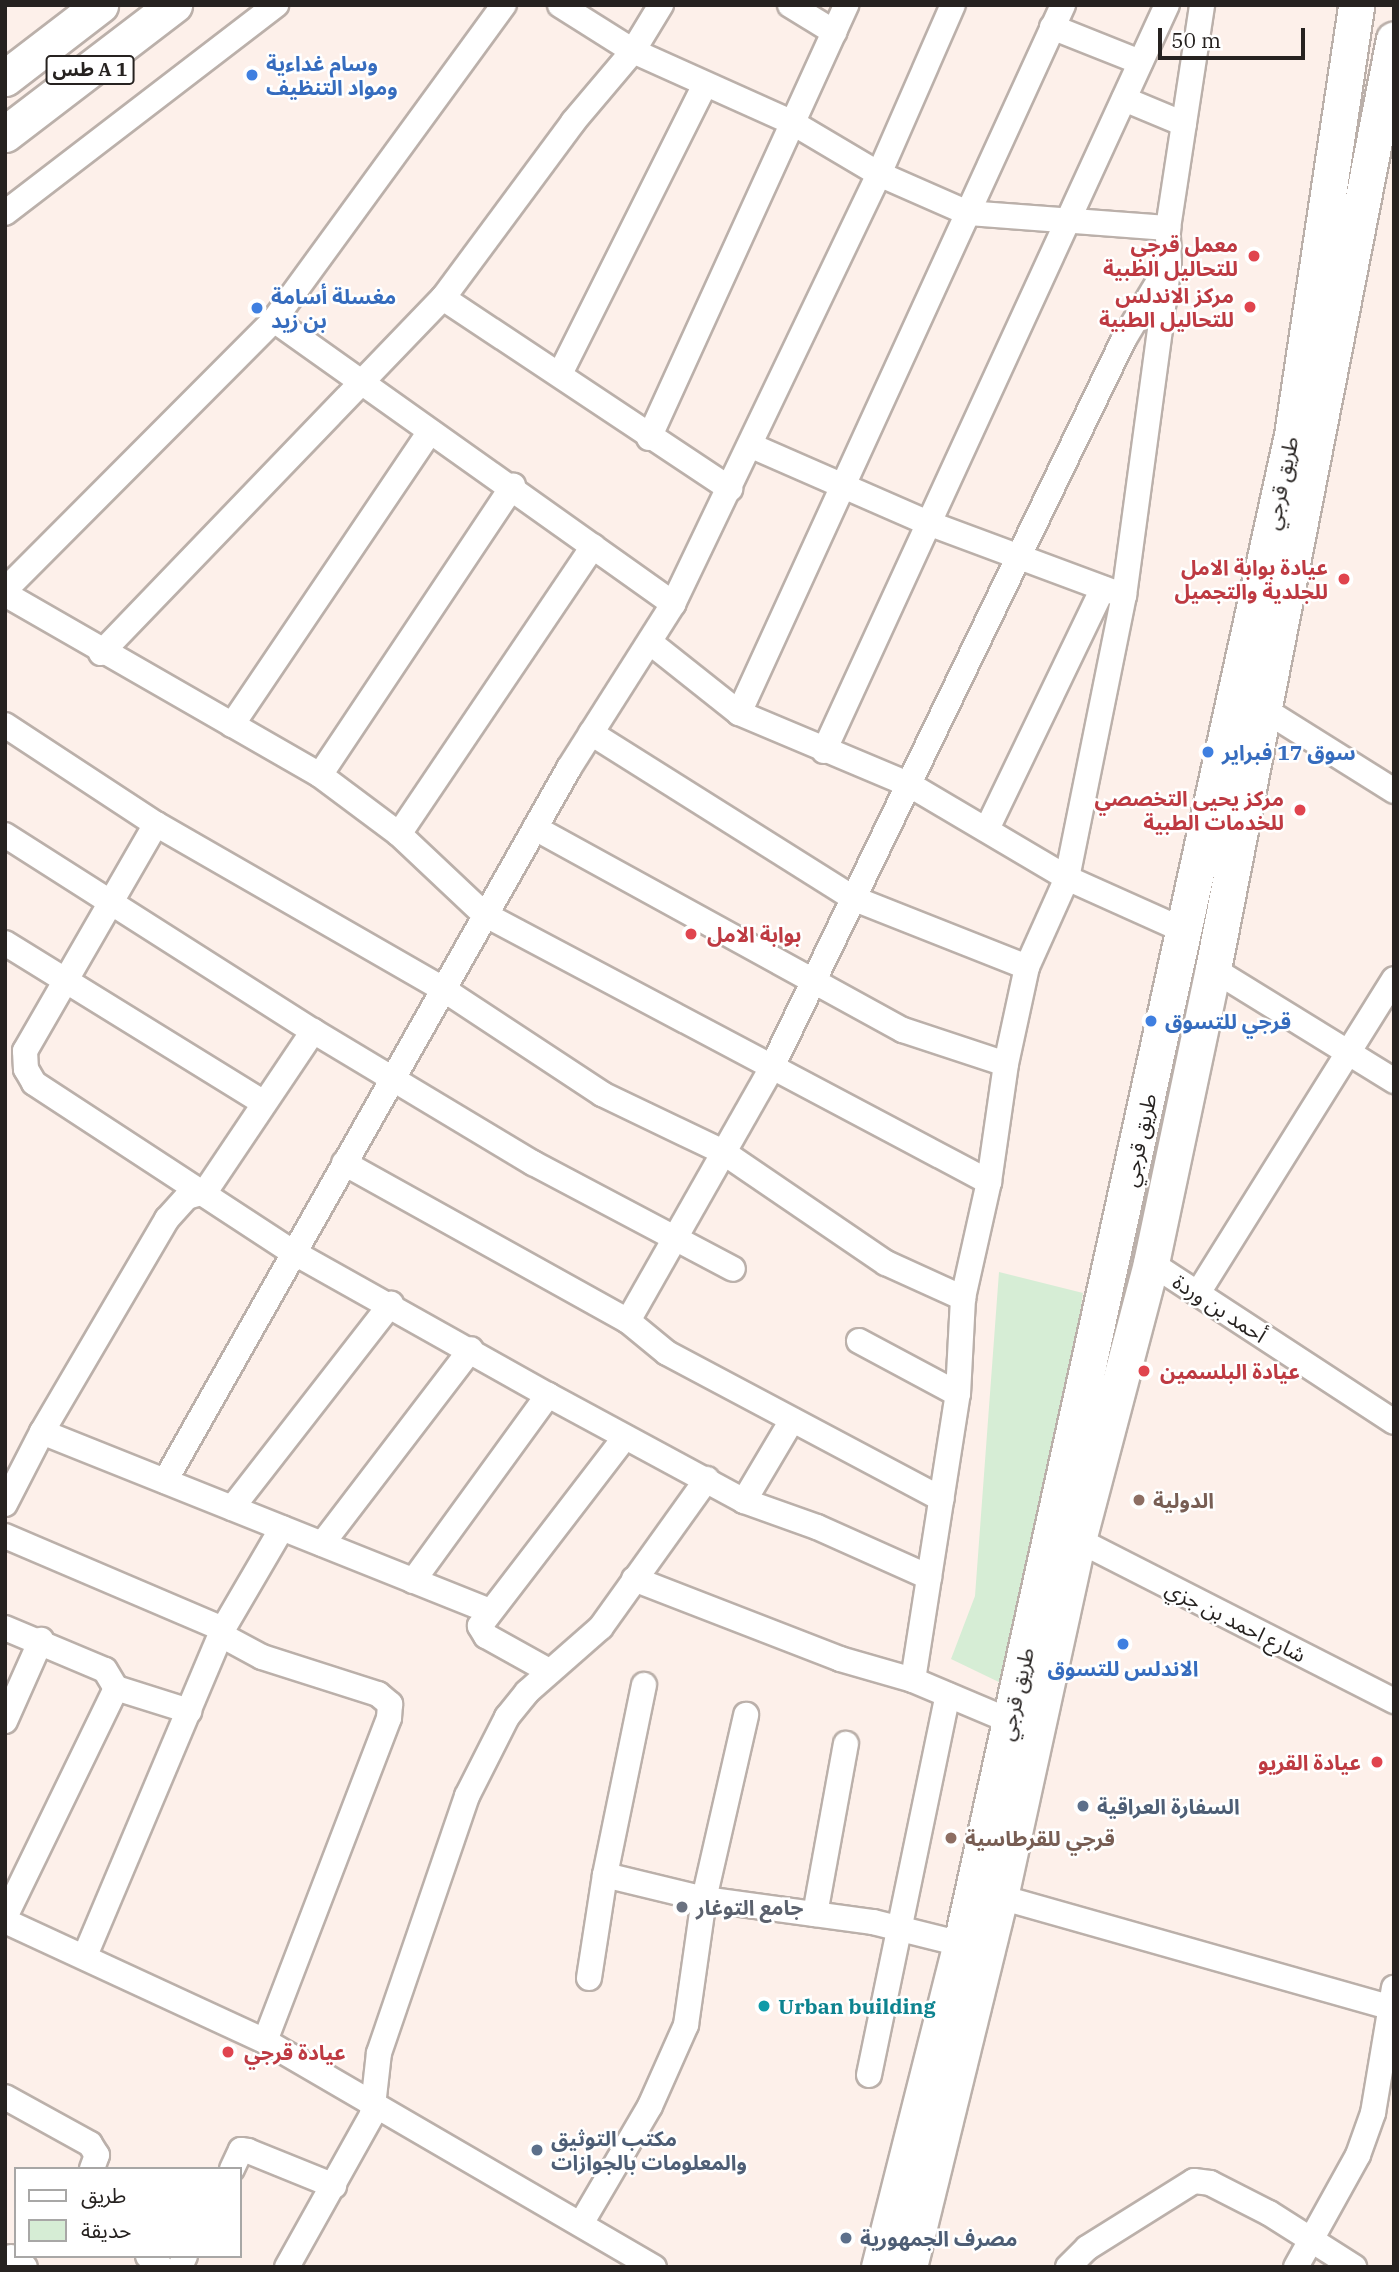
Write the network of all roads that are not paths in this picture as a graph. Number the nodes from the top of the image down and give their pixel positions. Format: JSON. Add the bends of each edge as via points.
{"nodes":[{"id":1,"x":100,"y":5,"type":"edge"},
{"id":2,"x":174,"y":5,"type":"edge"},
{"id":3,"x":276,"y":5,"type":"edge"},
{"id":4,"x":504,"y":5,"type":"edge"},
{"id":5,"x":560,"y":5,"type":"edge"},
{"id":6,"x":661,"y":5,"type":"edge"},
{"id":7,"x":790,"y":5,"type":"edge"},
{"id":8,"x":846,"y":5,"type":"edge"},
{"id":9,"x":953,"y":5,"type":"edge"},
{"id":10,"x":1167,"y":5,"type":"edge"},
{"id":11,"x":1202,"y":5,"type":"edge"},
{"id":12,"x":1353,"y":14,"type":"edge"},
{"id":13,"x":1058,"y":16,"type":"edge"},
{"id":14,"x":835,"y":32,"type":"junction"},
{"id":15,"x":1394,"y":39,"type":"edge"},
{"id":16,"x":633,"y":51,"type":"junction"},
{"id":17,"x":1140,"y":62,"type":"junction"},
{"id":18,"x":5,"y":78,"type":"edge"},
{"id":19,"x":705,"y":84,"type":"junction"},
{"id":20,"x":1124,"y":99,"type":"junction"},
{"id":21,"x":793,"y":123,"type":"junction"},
{"id":22,"x":1184,"y":124,"type":"junction"},
{"id":23,"x":5,"y":134,"type":"edge"},
{"id":24,"x":880,"y":174,"type":"junction"},
{"id":25,"x":5,"y":213,"type":"edge"},
{"id":26,"x":968,"y":213,"type":"junction"},
{"id":27,"x":1067,"y":222,"type":"junction"},
{"id":28,"x":1168,"y":228,"type":"junction"},
{"id":29,"x":1169,"y":265,"type":"junction"},
{"id":30,"x":443,"y":298,"type":"junction"},
{"id":31,"x":274,"y":320,"type":"junction"},
{"id":32,"x":560,"y":374,"type":"junction"},
{"id":33,"x":363,"y":385,"type":"junction"},
{"id":34,"x":430,"y":431,"type":"junction"},
{"id":35,"x":649,"y":438,"type":"junction"},
{"id":36,"x":752,"y":446,"type":"junction"},
{"id":37,"x":847,"y":484,"type":"junction"},
{"id":38,"x":513,"y":486,"type":"junction"},
{"id":39,"x":730,"y":489,"type":"junction"},
{"id":40,"x":928,"y":523,"type":"junction"},
{"id":41,"x":593,"y":546,"type":"junction"},
{"id":42,"x":1017,"y":558,"type":"junction"},
{"id":43,"x":5,"y":592,"type":"edge"},
{"id":44,"x":1114,"y":592,"type":"junction"},
{"id":45,"x":673,"y":604,"type":"junction"},
{"id":46,"x":651,"y":643,"type":"junction"},
{"id":47,"x":101,"y":653,"type":"junction"},
{"id":48,"x":1265,"y":710,"type":"junction"},
{"id":49,"x":739,"y":713,"type":"junction"},
{"id":50,"x":5,"y":725,"type":"edge"},
{"id":51,"x":232,"y":725,"type":"junction"},
{"id":52,"x":592,"y":733,"type":"junction"},
{"id":53,"x":824,"y":751,"type":"junction"},
{"id":54,"x":320,"y":775,"type":"junction"},
{"id":55,"x":910,"y":785,"type":"junction"},
{"id":56,"x":1394,"y":791,"type":"edge"},
{"id":57,"x":156,"y":824,"type":"junction"},
{"id":58,"x":535,"y":828,"type":"junction"},
{"id":59,"x":987,"y":829,"type":"junction"},
{"id":60,"x":399,"y":834,"type":"junction"},
{"id":61,"x":5,"y":835,"type":"edge"},
{"id":62,"x":1067,"y":878,"type":"junction"},
{"id":63,"x":855,"y":899,"type":"junction"},
{"id":64,"x":113,"y":906,"type":"junction"},
{"id":65,"x":484,"y":914,"type":"junction"},
{"id":66,"x":1185,"y":931,"type":"junction"},
{"id":67,"x":5,"y":943,"type":"edge"},
{"id":68,"x":1027,"y":967,"type":"junction"},
{"id":69,"x":1213,"y":969,"type":"junction"},
{"id":70,"x":817,"y":979,"type":"junction"},
{"id":71,"x":1394,"y":979,"type":"edge"},
{"id":72,"x":66,"y":982,"type":"junction"},
{"id":73,"x":443,"y":989,"type":"junction"},
{"id":74,"x":313,"y":1031,"type":"junction"},
{"id":75,"x":1347,"y":1055,"type":"junction"},
{"id":76,"x":1006,"y":1064,"type":"junction"},
{"id":77,"x":772,"y":1067,"type":"junction"},
{"id":78,"x":393,"y":1076,"type":"junction"},
{"id":79,"x":1394,"y":1081,"type":"edge"},
{"id":80,"x":262,"y":1102,"type":"junction"},
{"id":81,"x":723,"y":1152,"type":"junction"},
{"id":82,"x":344,"y":1163,"type":"junction"},
{"id":83,"x":989,"y":1182,"type":"junction"},
{"id":84,"x":205,"y":1192,"type":"junction"},
{"id":85,"x":675,"y":1240,"type":"junction"},
{"id":86,"x":291,"y":1251,"type":"junction"},
{"id":87,"x":1151,"y":1263,"type":"junction"},
{"id":88,"x":733,"y":1269,"type":"dead end"},
{"id":89,"x":1198,"y":1293,"type":"junction"},
{"id":90,"x":963,"y":1298,"type":"junction"},
{"id":91,"x":391,"y":1304,"type":"junction"},
{"id":92,"x":628,"y":1321,"type":"junction"},
{"id":93,"x":859,"y":1341,"type":"dead end"},
{"id":94,"x":471,"y":1349,"type":"junction"},
{"id":95,"x":958,"y":1394,"type":"junction"},
{"id":96,"x":548,"y":1395,"type":"junction"},
{"id":97,"x":1391,"y":1415,"type":"edge"},
{"id":98,"x":792,"y":1420,"type":"junction"},
{"id":99,"x":42,"y":1432,"type":"junction"},
{"id":100,"x":625,"y":1437,"type":"junction"},
{"id":101,"x":706,"y":1479,"type":"junction"},
{"id":102,"x":164,"y":1481,"type":"junction"},
{"id":103,"x":942,"y":1499,"type":"junction"},
{"id":104,"x":744,"y":1501,"type":"junction"},
{"id":105,"x":5,"y":1504,"type":"edge"},
{"id":106,"x":232,"y":1508,"type":"junction"},
{"id":107,"x":282,"y":1528,"type":"junction"},
{"id":108,"x":5,"y":1536,"type":"edge"},
{"id":109,"x":1078,"y":1540,"type":"junction"},
{"id":110,"x":322,"y":1544,"type":"junction"},
{"id":111,"x":929,"y":1577,"type":"junction"},
{"id":112,"x":634,"y":1579,"type":"junction"},
{"id":113,"x":413,"y":1581,"type":"junction"},
{"id":114,"x":489,"y":1611,"type":"junction"},
{"id":115,"x":5,"y":1628,"type":"edge"},
{"id":116,"x":223,"y":1632,"type":"junction"},
{"id":117,"x":41,"y":1640,"type":"junction"},
{"id":118,"x":549,"y":1671,"type":"junction"},
{"id":119,"x":913,"y":1680,"type":"junction"},
{"id":120,"x":644,"y":1685,"type":"dead end"},
{"id":121,"x":116,"y":1688,"type":"junction"},
{"id":122,"x":948,"y":1695,"type":"junction"},
{"id":123,"x":1394,"y":1701,"type":"edge"},
{"id":124,"x":189,"y":1711,"type":"junction"},
{"id":125,"x":746,"y":1715,"type":"dead end"},
{"id":126,"x":5,"y":1721,"type":"edge"},
{"id":127,"x":1010,"y":1721,"type":"junction"},
{"id":128,"x":846,"y":1744,"type":"dead end"},
{"id":129,"x":605,"y":1875,"type":"junction"},
{"id":130,"x":1000,"y":1897,"type":"junction"},
{"id":131,"x":705,"y":1899,"type":"junction"},
{"id":132,"x":815,"y":1914,"type":"junction"},
{"id":133,"x":5,"y":1919,"type":"edge"},
{"id":134,"x":899,"y":1929,"type":"junction"},
{"id":135,"x":961,"y":1944,"type":"junction"},
{"id":136,"x":85,"y":1955,"type":"junction"},
{"id":137,"x":589,"y":1978,"type":"dead end"},
{"id":138,"x":1391,"y":1997,"type":"edge"},
{"id":139,"x":265,"y":2041,"type":"junction"},
{"id":140,"x":869,"y":2075,"type":"dead end"},
{"id":141,"x":5,"y":2098,"type":"edge"},
{"id":142,"x":374,"y":2102,"type":"junction"},
{"id":143,"x":93,"y":2167,"type":"edge"},
{"id":144,"x":233,"y":2167,"type":"edge"},
{"id":145,"x":334,"y":2186,"type":"junction"},
{"id":146,"x":582,"y":2222,"type":"junction"},
{"id":147,"x":1310,"y":2241,"type":"junction"},
{"id":148,"x":628,"y":2258,"type":"edge"},
{"id":149,"x":287,"y":2267,"type":"edge"},
{"id":150,"x":654,"y":2267,"type":"edge"},
{"id":151,"x":879,"y":2267,"type":"edge"},
{"id":152,"x":909,"y":2267,"type":"edge"},
{"id":153,"x":1068,"y":2267,"type":"edge"},
{"id":154,"x":1296,"y":2267,"type":"edge"},
{"id":155,"x":1354,"y":2267,"type":"edge"}],
"edges":[{"from":1,"to":18,"type":"highway","number":"طس A 1"},
{"from":2,"to":23,"type":"highway","number":"طس A 1"},
{"from":3,"to":25,"type":"street"},
{"from":4,"to":31,"type":"street"},
{"from":5,"to":16,"type":"street"},
{"from":6,"to":16,"type":"street"},
{"from":7,"to":14,"type":"street"},
{"from":8,"to":14,"type":"street"},
{"from":9,"to":24,"type":"street"},
{"from":10,"to":17,"type":"street"},
{"from":11,"to":22,"type":"street"},
{"from":12,"to":66,"type":"highway","name":"طريق قرجي","via":[[1292,435]]},
{"from":13,"to":17,"type":"street"},
{"from":13,"to":26,"type":"street"},
{"from":14,"to":21,"type":"street"},
{"from":15,"to":48,"type":"highway","name":"طريق قرجي"},
{"from":16,"to":19,"type":"street"},
{"from":16,"to":30,"type":"street","via":[[573,122]]},
{"from":17,"to":20,"type":"street"},
{"from":19,"to":21,"type":"street"},
{"from":19,"to":32,"type":"street"},
{"from":20,"to":22,"type":"street"},
{"from":20,"to":27,"type":"street"},
{"from":21,"to":24,"type":"street"},
{"from":21,"to":35,"type":"street"},
{"from":22,"to":28,"type":"street"},
{"from":24,"to":26,"type":"street"},
{"from":24,"to":36,"type":"street"},
{"from":26,"to":27,"type":"street"},
{"from":26,"to":37,"type":"street"},
{"from":27,"to":28,"type":"street"},
{"from":27,"to":40,"type":"street"},
{"from":28,"to":29,"type":"street"},
{"from":29,"to":42,"type":"street","via":[[1124,339]]},
{"from":29,"to":44,"type":"street"},
{"from":30,"to":32,"type":"street"},
{"from":30,"to":33,"type":"street"},
{"from":31,"to":33,"type":"street"},
{"from":31,"to":43,"type":"street"},
{"from":32,"to":35,"type":"street"},
{"from":33,"to":34,"type":"street"},
{"from":33,"to":47,"type":"street"},
{"from":34,"to":38,"type":"street"},
{"from":34,"to":51,"type":"street"},
{"from":35,"to":39,"type":"street"},
{"from":36,"to":37,"type":"street"},
{"from":36,"to":39,"type":"street"},
{"from":37,"to":40,"type":"street"},
{"from":37,"to":49,"type":"street"},
{"from":38,"to":41,"type":"street"},
{"from":38,"to":54,"type":"street"},
{"from":39,"to":45,"type":"street"},
{"from":40,"to":42,"type":"street"},
{"from":40,"to":53,"type":"street"},
{"from":41,"to":45,"type":"street"},
{"from":41,"to":60,"type":"street"},
{"from":42,"to":44,"type":"street"},
{"from":42,"to":55,"type":"street"},
{"from":43,"to":47,"type":"street"},
{"from":44,"to":59,"type":"street"},
{"from":44,"to":62,"type":"street"},
{"from":45,"to":46,"type":"street"},
{"from":46,"to":49,"type":"street"},
{"from":46,"to":52,"type":"street"},
{"from":47,"to":51,"type":"street"},
{"from":48,"to":56,"type":"street"},
{"from":48,"to":69,"type":"highway","name":"طريق قرجي"},
{"from":49,"to":53,"type":"street"},
{"from":50,"to":57,"type":"street"},
{"from":51,"to":54,"type":"street"},
{"from":52,"to":58,"type":"street"},
{"from":52,"to":63,"type":"street"},
{"from":53,"to":55,"type":"street"},
{"from":54,"to":60,"type":"street"},
{"from":55,"to":59,"type":"street"},
{"from":55,"to":63,"type":"street"},
{"from":57,"to":64,"type":"street"},
{"from":57,"to":73,"type":"street"},
{"from":58,"to":65,"type":"street"},
{"from":58,"to":70,"type":"street"},
{"from":59,"to":62,"type":"street"},
{"from":60,"to":65,"type":"street"},
{"from":61,"to":64,"type":"street"},
{"from":62,"to":66,"type":"street"},
{"from":62,"to":68,"type":"street"},
{"from":63,"to":68,"type":"street"},
{"from":63,"to":70,"type":"street"},
{"from":64,"to":72,"type":"street"},
{"from":64,"to":74,"type":"street"},
{"from":65,"to":73,"type":"street"},
{"from":65,"to":77,"type":"street"},
{"from":66,"to":127,"type":"highway","name":"طريق قرجي"},
{"from":67,"to":72,"type":"street"},
{"from":68,"to":76,"type":"street"},
{"from":69,"to":75,"type":"street"},
{"from":69,"to":87,"type":"highway","name":"طريق قرجي"},
{"from":70,"to":76,"type":"street","via":[[903,1030]]},
{"from":70,"to":77,"type":"street"},
{"from":71,"to":75,"type":"street"},
{"from":72,"to":80,"type":"street"},
{"from":72,"to":84,"type":"street","via":[[25,1051],[26,1069],[34,1083]]},
{"from":73,"to":78,"type":"street"},
{"from":73,"to":81,"type":"street","via":[[602,1094]]},
{"from":74,"to":78,"type":"street"},
{"from":74,"to":80,"type":"street"},
{"from":75,"to":79,"type":"street"},
{"from":75,"to":89,"type":"street"},
{"from":76,"to":83,"type":"street"},
{"from":77,"to":81,"type":"street"},
{"from":77,"to":83,"type":"street"},
{"from":78,"to":82,"type":"street"},
{"from":78,"to":85,"type":"street","via":[[533,1163]]},
{"from":80,"to":84,"type":"street"},
{"from":81,"to":85,"type":"street"},
{"from":81,"to":90,"type":"street","via":[[886,1264]]},
{"from":82,"to":86,"type":"street"},
{"from":82,"to":92,"type":"street"},
{"from":83,"to":90,"type":"street"},
{"from":84,"to":86,"type":"street"},
{"from":84,"to":99,"type":"street","via":[[187,1197],[167,1219]]},
{"from":85,"to":88,"type":"street"},
{"from":85,"to":92,"type":"street"},
{"from":86,"to":91,"type":"street"},
{"from":86,"to":102,"type":"street"},
{"from":87,"to":89,"type":"street","name":"أحمد بن وردة"},
{"from":87,"to":109,"type":"highway","name":"طريق قرجي"},
{"from":89,"to":97,"type":"street","name":"أحمد بن وردة"},
{"from":90,"to":95,"type":"street"},
{"from":91,"to":94,"type":"street"},
{"from":91,"to":106,"type":"street"},
{"from":92,"to":98,"type":"street","via":[[667,1353]]},
{"from":93,"to":95,"type":"street"},
{"from":94,"to":96,"type":"street"},
{"from":94,"to":110,"type":"street"},
{"from":95,"to":103,"type":"street"},
{"from":96,"to":100,"type":"street"},
{"from":96,"to":113,"type":"street"},
{"from":98,"to":103,"type":"street"},
{"from":98,"to":104,"type":"street"},
{"from":99,"to":102,"type":"street"},
{"from":99,"to":105,"type":"street"},
{"from":100,"to":101,"type":"street"},
{"from":100,"to":114,"type":"street"},
{"from":101,"to":104,"type":"street"},
{"from":101,"to":112,"type":"street"},
{"from":102,"to":106,"type":"street"},
{"from":103,"to":111,"type":"street"},
{"from":104,"to":111,"type":"street","via":[[817,1527]]},
{"from":106,"to":107,"type":"street"},
{"from":107,"to":110,"type":"street"},
{"from":107,"to":116,"type":"street"},
{"from":108,"to":116,"type":"street"},
{"from":109,"to":123,"type":"street","name":"شارع احمد بن جزي"},
{"from":109,"to":130,"type":"highway","name":"طريق قرجي"},
{"from":110,"to":113,"type":"street"},
{"from":111,"to":119,"type":"street"},
{"from":112,"to":118,"type":"street","via":[[593,1636]]},
{"from":112,"to":119,"type":"street","via":[[840,1659]]},
{"from":113,"to":114,"type":"street"},
{"from":114,"to":118,"type":"street","via":[[480,1626],[483,1634]]},
{"from":115,"to":117,"type":"street"},
{"from":116,"to":124,"type":"street"},
{"from":116,"to":139,"type":"street","via":[[262,1657],[378,1694],[390,1704],[389,1718]]},
{"from":117,"to":121,"type":"street","via":[[105,1670]]},
{"from":117,"to":126,"type":"street"},
{"from":118,"to":142,"type":"street","via":[[507,1717],[467,1796],[379,2053]]},
{"from":119,"to":122,"type":"street"},
{"from":120,"to":129,"type":"street"},
{"from":121,"to":124,"type":"street"},
{"from":121,"to":133,"type":"street"},
{"from":122,"to":127,"type":"street"},
{"from":122,"to":134,"type":"street"},
{"from":124,"to":136,"type":"street"},
{"from":125,"to":131,"type":"street"},
{"from":127,"to":135,"type":"highway","name":"طريق قرجي"},
{"from":128,"to":132,"type":"street"},
{"from":129,"to":131,"type":"street"},
{"from":129,"to":137,"type":"street"},
{"from":130,"to":138,"type":"street"},
{"from":130,"to":152,"type":"highway","name":"طريق قرجي"},
{"from":131,"to":132,"type":"street"},
{"from":131,"to":146,"type":"street","via":[[686,2025],[650,2106]]},
{"from":132,"to":134,"type":"street"},
{"from":133,"to":136,"type":"street"},
{"from":134,"to":135,"type":"street"},
{"from":134,"to":140,"type":"street"},
{"from":135,"to":151,"type":"highway","name":"طريق قرجي"},
{"from":136,"to":139,"type":"street"},
{"from":138,"to":147,"type":"street","via":[[1373,2113],[1358,2155]]},
{"from":139,"to":142,"type":"street"},
{"from":141,"to":143,"type":"street","via":[[90,2144],[97,2155]]},
{"from":142,"to":145,"type":"street"},
{"from":142,"to":146,"type":"street"},
{"from":144,"to":145,"type":"street","via":[[241,2150],[248,2151]]},
{"from":145,"to":149,"type":"street"},
{"from":146,"to":148,"type":"street"},
{"from":147,"to":153,"type":"street","via":[[1269,2213],[1209,2183],[1194,2181],[1087,2248]]},
{"from":147,"to":154,"type":"street"},
{"from":147,"to":155,"type":"street"},
{"from":148,"to":150,"type":"street"}]}
